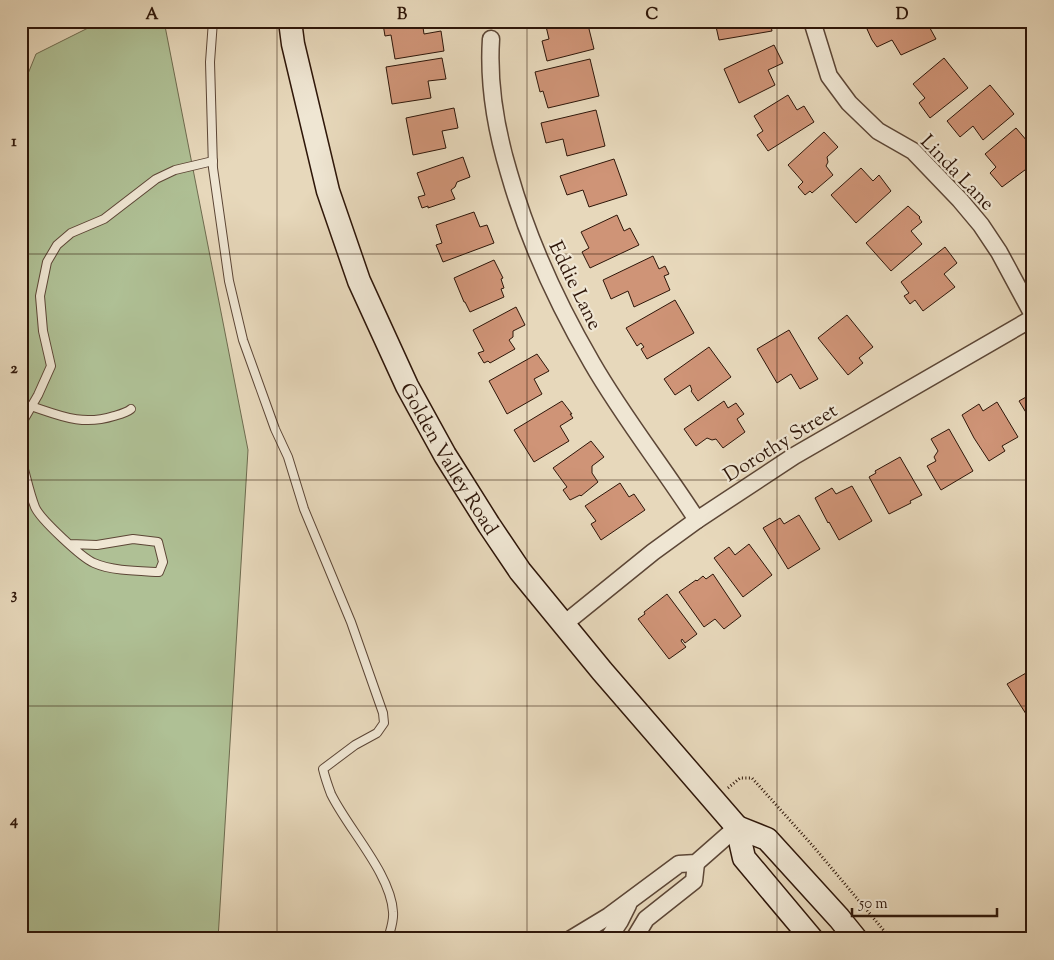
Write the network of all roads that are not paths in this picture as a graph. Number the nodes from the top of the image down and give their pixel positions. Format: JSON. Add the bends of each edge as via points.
{"nodes":[{"id":1,"x":213,"y":21,"type":"edge"},
{"id":2,"x":290,"y":21,"type":"edge"},
{"id":3,"x":812,"y":21,"type":"edge"},
{"id":4,"x":490,"y":40,"type":"dead end"},
{"id":5,"x":213,"y":161,"type":"junction"},
{"id":6,"x":1033,"y":317,"type":"edge"},
{"id":7,"x":31,"y":406,"type":"junction"},
{"id":8,"x":131,"y":408,"type":"dead end"},
{"id":9,"x":21,"y":429,"type":"edge"},
{"id":10,"x":21,"y":459,"type":"edge"},
{"id":11,"x":697,"y":520,"type":"junction"},
{"id":12,"x":70,"y":544,"type":"junction"},
{"id":13,"x":564,"y":624,"type":"junction"},
{"id":14,"x":737,"y":827,"type":"junction"},
{"id":15,"x":696,"y":863,"type":"junction"},
{"id":16,"x":630,"y":901,"type":"junction"},
{"id":17,"x":388,"y":939,"type":"edge"},
{"id":18,"x":572,"y":939,"type":"edge"},
{"id":19,"x":608,"y":939,"type":"edge"},
{"id":20,"x":634,"y":939,"type":"edge"},
{"id":21,"x":812,"y":939,"type":"edge"},
{"id":22,"x":856,"y":939,"type":"edge"}],
"edges":[{"from":1,"to":5,"type":"lane","via":[[210,62]]},
{"from":2,"to":13,"type":"main road","name":"Golden Valley Road","via":[[328,191],[359,281],[407,386],[445,455],[488,525]]},
{"from":3,"to":6,"type":"street","name":"Linda Lane","via":[[829,76],[849,103],[878,131],[913,151],[960,200],[999,252]]},
{"from":4,"to":11,"type":"street","name":"Eddie Lane","via":[[493,104],[501,145],[518,207],[537,256],[593,364]]},
{"from":5,"to":7,"type":"lane","via":[[175,170],[156,179],[104,219],[71,233],[57,244],[47,262],[40,296],[51,366]]},
{"from":5,"to":17,"type":"lane","via":[[229,281],[243,340],[288,457],[304,509],[351,622],[384,713],[384,723],[377,733],[322,768],[331,794],[391,897],[394,914]]},
{"from":6,"to":11,"type":"street","name":"Dorothy Street","via":[[794,456]]},
{"from":7,"to":8,"type":"lane","via":[[69,419],[99,421],[126,413]]},
{"from":7,"to":9,"type":"lane"},
{"from":10,"to":12,"type":"lane","via":[[36,509]]},
{"from":11,"to":13,"type":"street","name":"Dorothy Street"},
{"from":12,"to":12,"type":"lane","via":[[93,563],[132,571],[159,572],[163,562],[158,542],[133,539],[97,545]]},
{"from":13,"to":14,"type":"main road","name":"Golden Valley Road"},
{"from":14,"to":15,"type":"street"},
{"from":14,"to":21,"type":"main road","name":"Golden Valley Road","via":[[744,858]]},
{"from":14,"to":22,"type":"main road","name":"Golden Valley Road","via":[[767,839]]},
{"from":15,"to":16,"type":"street","via":[[679,864]]},
{"from":15,"to":20,"type":"street","via":[[694,881],[646,920]]},
{"from":16,"to":18,"type":"street"},
{"from":16,"to":19,"type":"street"}]}
